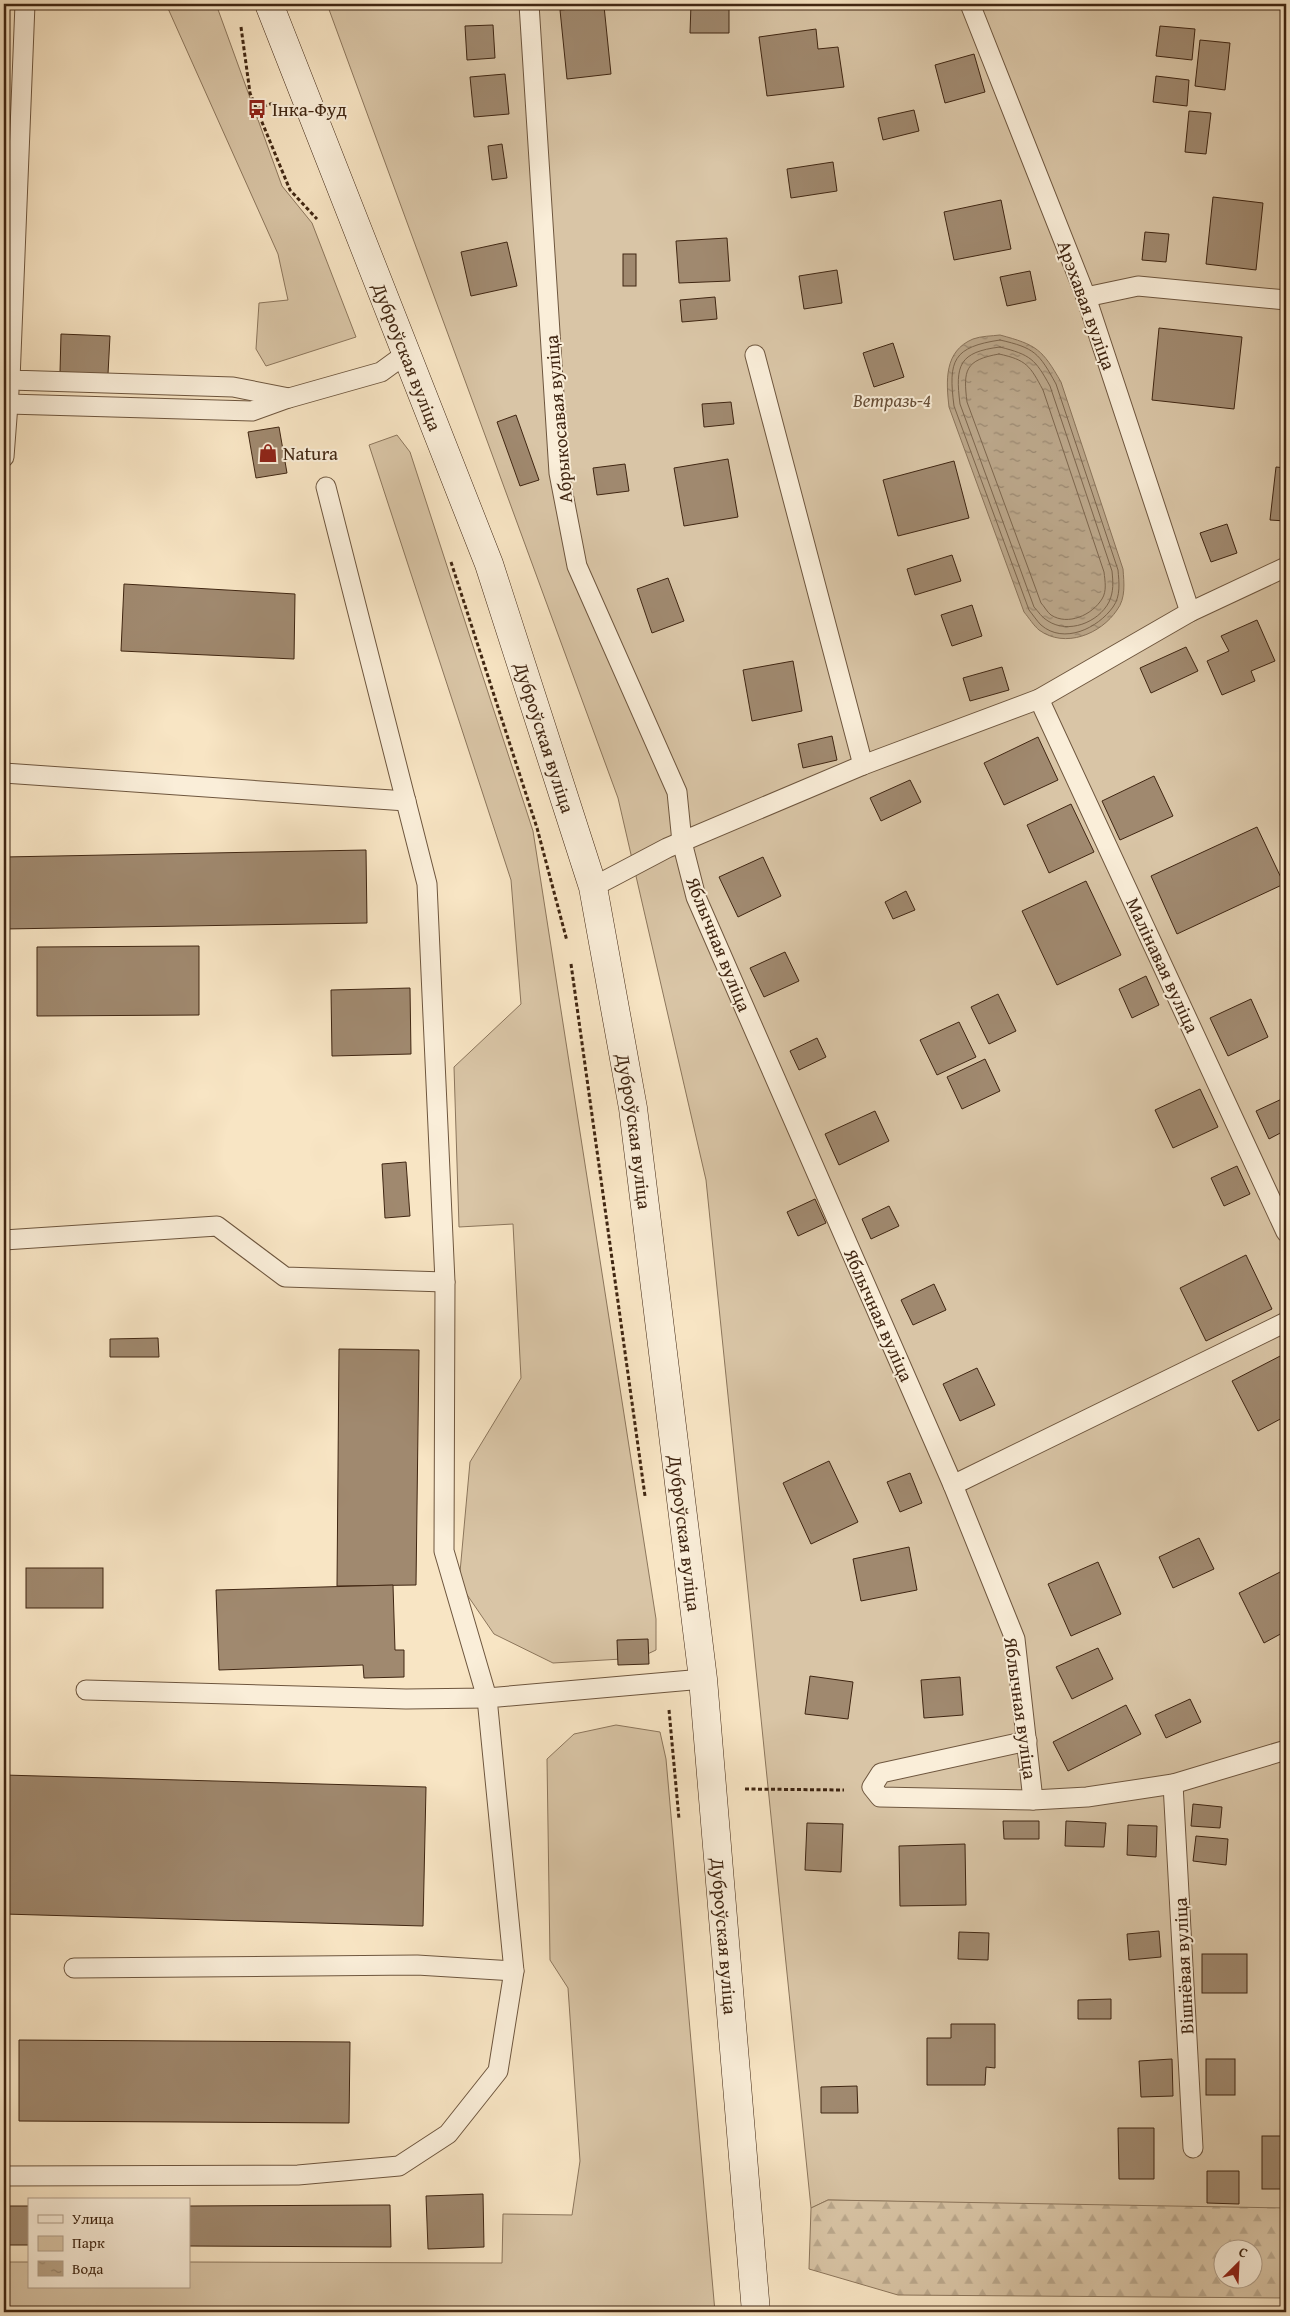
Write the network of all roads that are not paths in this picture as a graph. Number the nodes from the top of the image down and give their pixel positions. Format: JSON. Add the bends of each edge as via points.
{"nodes":[{"id":1,"x":25,"y":4,"type":"edge"},
{"id":2,"x":270,"y":4,"type":"edge"},
{"id":3,"x":529,"y":4,"type":"edge"},
{"id":4,"x":970,"y":4,"type":"edge"},
{"id":5,"x":1086,"y":297,"type":"junction"},
{"id":6,"x":1286,"y":300,"type":"edge"},
{"id":7,"x":407,"y":353,"type":"junction"},
{"id":8,"x":755,"y":355,"type":"dead end"},
{"id":9,"x":10,"y":380,"type":"junction"},
{"id":10,"x":289,"y":398,"type":"junction"},
{"id":11,"x":8,"y":404,"type":"junction"},
{"id":12,"x":4,"y":457,"type":"edge"},
{"id":13,"x":326,"y":487,"type":"dead end"},
{"id":14,"x":1286,"y":567,"type":"edge"},
{"id":15,"x":1190,"y":612,"type":"junction"},
{"id":16,"x":1040,"y":699,"type":"junction"},
{"id":17,"x":863,"y":765,"type":"junction"},
{"id":18,"x":4,"y":773,"type":"edge"},
{"id":19,"x":406,"y":801,"type":"junction"},
{"id":20,"x":682,"y":842,"type":"junction"},
{"id":21,"x":593,"y":887,"type":"junction"},
{"id":22,"x":1286,"y":1232,"type":"edge"},
{"id":23,"x":4,"y":1240,"type":"edge"},
{"id":24,"x":445,"y":1282,"type":"junction"},
{"id":25,"x":1286,"y":1322,"type":"edge"},
{"id":26,"x":953,"y":1485,"type":"junction"},
{"id":27,"x":703,"y":1679,"type":"junction"},
{"id":28,"x":86,"y":1690,"type":"dead end"},
{"id":29,"x":487,"y":1698,"type":"junction"},
{"id":30,"x":1027,"y":1741,"type":"junction"},
{"id":31,"x":1286,"y":1750,"type":"edge"},
{"id":32,"x":1173,"y":1784,"type":"junction"},
{"id":33,"x":1033,"y":1800,"type":"junction"},
{"id":34,"x":74,"y":1968,"type":"dead end"},
{"id":35,"x":514,"y":1971,"type":"junction"},
{"id":36,"x":1193,"y":2148,"type":"dead end"},
{"id":37,"x":4,"y":2176,"type":"edge"},
{"id":38,"x":756,"y":2312,"type":"edge"}],
"edges":[{"from":1,"to":9,"type":"lane"},
{"from":2,"to":7,"type":"main road","name":"Дуброўская вуліца"},
{"from":3,"to":20,"type":"lane","name":"Абрыкосавая вуліца","via":[[559,473],[577,566],[677,792]]},
{"from":4,"to":5,"type":"lane","name":"Арэхавая вуліца"},
{"from":5,"to":6,"type":"lane","via":[[1138,286]]},
{"from":5,"to":15,"type":"lane","name":"Арэхавая вуліца"},
{"from":7,"to":10,"type":"lane","via":[[381,372]]},
{"from":7,"to":21,"type":"main road","name":"Дуброўская вуліца","via":[[489,564]]},
{"from":8,"to":17,"type":"lane"},
{"from":9,"to":10,"type":"lane","via":[[233,387]]},
{"from":9,"to":11,"type":"lane"},
{"from":10,"to":11,"type":"lane","via":[[252,411]]},
{"from":11,"to":12,"type":"lane"},
{"from":13,"to":19,"type":"lane"},
{"from":14,"to":15,"type":"lane"},
{"from":15,"to":16,"type":"lane"},
{"from":16,"to":17,"type":"lane"},
{"from":16,"to":22,"type":"lane","name":"Малінавая вуліца"},
{"from":17,"to":20,"type":"lane"},
{"from":18,"to":19,"type":"lane"},
{"from":19,"to":24,"type":"lane","via":[[427,884]]},
{"from":20,"to":21,"type":"lane"},
{"from":20,"to":26,"type":"lane","name":"Яблычная вуліца","via":[[696,897]]},
{"from":21,"to":27,"type":"main road","name":"Дуброўская вуліца","via":[[633,1108]]},
{"from":23,"to":24,"type":"lane","via":[[217,1226],[285,1277]]},
{"from":24,"to":29,"type":"lane","via":[[444,1551]]},
{"from":25,"to":26,"type":"lane"},
{"from":26,"to":30,"type":"lane","name":"Яблычная вуліца","via":[[1016,1639]]},
{"from":27,"to":29,"type":"lane"},
{"from":27,"to":38,"type":"main road","name":"Дуброўская вуліца"},
{"from":28,"to":29,"type":"lane","via":[[406,1699]]},
{"from":29,"to":35,"type":"lane"},
{"from":30,"to":33,"type":"lane","name":"Яблычная вуліца"},
{"from":30,"to":33,"type":"lane","via":[[881,1772],[872,1787],[880,1797]]},
{"from":31,"to":32,"type":"lane"},
{"from":32,"to":33,"type":"lane","via":[[1087,1798]]},
{"from":32,"to":36,"type":"lane","name":"Вішнёвая вуліца"},
{"from":34,"to":35,"type":"lane","via":[[417,1965]]},
{"from":35,"to":37,"type":"lane","via":[[498,2071],[448,2134],[399,2166],[298,2175]]}]}
